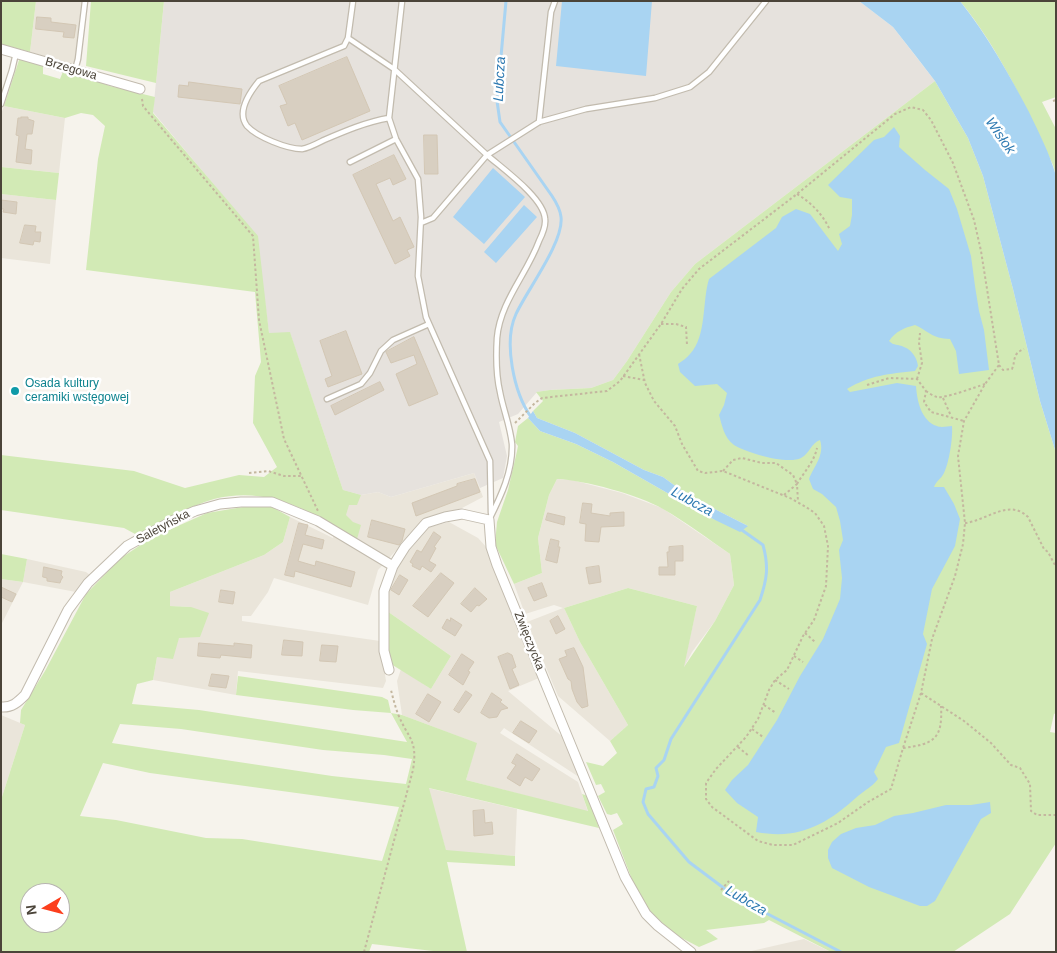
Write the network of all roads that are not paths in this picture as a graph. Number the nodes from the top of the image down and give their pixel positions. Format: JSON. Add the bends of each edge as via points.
{"nodes":[{"id":1,"x":84,"y":1,"type":"edge"},
{"id":2,"x":353,"y":1,"type":"edge"},
{"id":3,"x":402,"y":1,"type":"edge"},
{"id":4,"x":555,"y":1,"type":"edge"},
{"id":5,"x":766,"y":1,"type":"edge"},
{"id":6,"x":348,"y":38,"type":"junction"},
{"id":7,"x":1,"y":49,"type":"edge"},
{"id":8,"x":16,"y":53,"type":"junction"},
{"id":9,"x":394,"y":69,"type":"junction"},
{"id":10,"x":75,"y":70,"type":"junction"},
{"id":11,"x":140,"y":89,"type":"road end"},
{"id":12,"x":1,"y":104,"type":"edge"},
{"id":13,"x":389,"y":118,"type":"junction"},
{"id":14,"x":539,"y":122,"type":"junction"},
{"id":15,"x":396,"y":139,"type":"junction"},
{"id":16,"x":488,"y":155,"type":"junction"},
{"id":17,"x":350,"y":162,"type":"dead end"},
{"id":18,"x":421,"y":222,"type":"junction"},
{"id":19,"x":429,"y":324,"type":"junction"},
{"id":20,"x":327,"y":400,"type":"dead end"},
{"id":21,"x":490,"y":518,"type":"junction"},
{"id":22,"x":393,"y":566,"type":"junction"},
{"id":23,"x":389,"y":670,"type":"dead end"},
{"id":24,"x":1,"y":707,"type":"edge"},
{"id":25,"x":691,"y":952,"type":"edge"}],
"edges":[{"from":1,"to":10,"type":"lane"},
{"from":2,"to":6,"type":"lane"},
{"from":3,"to":9,"type":"lane"},
{"from":4,"to":14,"type":"lane","via":[[551,12]]},
{"from":5,"to":14,"type":"lane","via":[[709,72],[690,86],[655,98],[586,109]]},
{"from":6,"to":9,"type":"lane"},
{"from":6,"to":13,"type":"lane","via":[[344,46],[259,81],[251,90],[242,112],[245,123],[253,133],[266,140],[303,149],[372,121]]},
{"from":7,"to":8,"type":"street","name":"Brzegowa"},
{"from":8,"to":10,"type":"street","name":"Brzegowa"},
{"from":8,"to":12,"type":"lane"},
{"from":9,"to":13,"type":"lane"},
{"from":9,"to":16,"type":"lane"},
{"from":10,"to":11,"type":"street","name":"Brzegowa"},
{"from":13,"to":15,"type":"lane"},
{"from":14,"to":16,"type":"lane"},
{"from":15,"to":17,"type":"lane"},
{"from":15,"to":18,"type":"lane","via":[[418,179]]},
{"from":16,"to":18,"type":"lane","via":[[433,218]]},
{"from":16,"to":21,"type":"lane","via":[[534,197],[545,220],[536,251],[507,301],[500,320],[497,369],[510,428],[511,459],[504,489]]},
{"from":18,"to":19,"type":"lane","via":[[418,276]]},
{"from":19,"to":20,"type":"lane","via":[[393,340],[381,351],[361,384]]},
{"from":19,"to":21,"type":"lane","via":[[490,461]]},
{"from":21,"to":22,"type":"street","via":[[462,514],[426,523]]},
{"from":21,"to":25,"type":"street","name":"Zwięczycka","via":[[491,548],[497,565],[626,877],[646,914]]},
{"from":22,"to":23,"type":"street","via":[[384,591],[384,651]]},
{"from":22,"to":24,"type":"street","name":"Saletyńska","via":[[318,521],[272,502],[220,504],[195,511],[137,541],[112,559],[88,583],[68,610],[25,694],[12,706]]}]}
